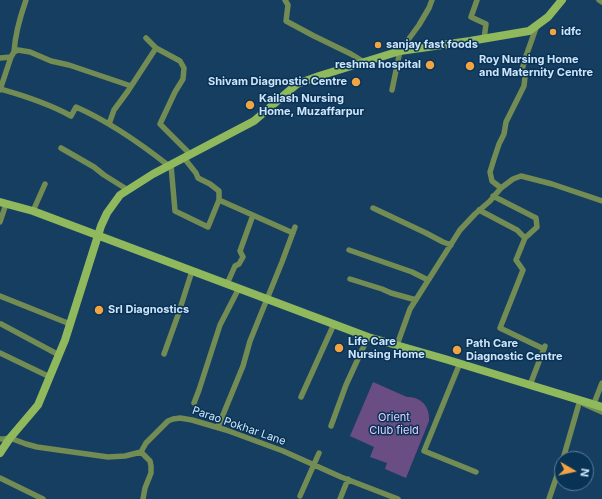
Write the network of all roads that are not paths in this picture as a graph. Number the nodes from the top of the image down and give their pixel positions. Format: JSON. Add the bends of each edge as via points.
{"nodes":[{"id":1,"x":26,"y":0,"type":"edge"},
{"id":2,"x":285,"y":0,"type":"edge"},
{"id":3,"x":432,"y":0,"type":"edge"},
{"id":4,"x":478,"y":0,"type":"edge"},
{"id":5,"x":562,"y":0,"type":"edge"},
{"id":6,"x":598,"y":0,"type":"edge"},
{"id":7,"x":602,"y":2,"type":"edge"},
{"id":8,"x":537,"y":25,"type":"junction"},
{"id":9,"x":146,"y":38,"type":"dead end"},
{"id":10,"x":484,"y":39,"type":"junction"},
{"id":11,"x":156,"y":48,"type":"junction"},
{"id":12,"x":400,"y":50,"type":"junction"},
{"id":13,"x":13,"y":55,"type":"junction"},
{"id":14,"x":0,"y":58,"type":"edge"},
{"id":15,"x":364,"y":62,"type":"junction"},
{"id":16,"x":131,"y":86,"type":"junction"},
{"id":17,"x":0,"y":89,"type":"edge"},
{"id":18,"x":392,"y":90,"type":"dead end"},
{"id":19,"x":108,"y":124,"type":"junction"},
{"id":20,"x":61,"y":148,"type":"dead end"},
{"id":21,"x":188,"y":156,"type":"junction"},
{"id":22,"x":170,"y":166,"type":"junction"},
{"id":23,"x":45,"y":184,"type":"dead end"},
{"id":24,"x":501,"y":188,"type":"junction"},
{"id":25,"x":128,"y":190,"type":"junction"},
{"id":26,"x":493,"y":196,"type":"junction"},
{"id":27,"x":219,"y":200,"type":"junction"},
{"id":28,"x":602,"y":200,"type":"edge"},
{"id":29,"x":3,"y":203,"type":"edge"},
{"id":30,"x":373,"y":208,"type":"dead end"},
{"id":31,"x":479,"y":210,"type":"junction"},
{"id":32,"x":33,"y":211,"type":"junction"},
{"id":33,"x":253,"y":215,"type":"junction"},
{"id":34,"x":0,"y":222,"type":"edge"},
{"id":35,"x":98,"y":236,"type":"junction"},
{"id":36,"x":525,"y":238,"type":"junction"},
{"id":37,"x":450,"y":245,"type":"junction"},
{"id":38,"x":350,"y":250,"type":"dead end"},
{"id":39,"x":192,"y":271,"type":"junction"},
{"id":40,"x":350,"y":279,"type":"dead end"},
{"id":41,"x":428,"y":280,"type":"junction"},
{"id":42,"x":227,"y":284,"type":"junction"},
{"id":43,"x":239,"y":288,"type":"junction"},
{"id":44,"x":0,"y":296,"type":"edge"},
{"id":45,"x":267,"y":299,"type":"junction"},
{"id":46,"x":416,"y":300,"type":"junction"},
{"id":47,"x":1,"y":324,"type":"edge"},
{"id":48,"x":70,"y":324,"type":"junction"},
{"id":49,"x":334,"y":324,"type":"junction"},
{"id":50,"x":368,"y":337,"type":"junction"},
{"id":51,"x":397,"y":345,"type":"junction"},
{"id":52,"x":0,"y":353,"type":"edge"},
{"id":53,"x":164,"y":354,"type":"dead end"},
{"id":54,"x":59,"y":355,"type":"junction"},
{"id":55,"x":460,"y":363,"type":"junction"},
{"id":56,"x":50,"y":377,"type":"junction"},
{"id":57,"x":602,"y":383,"type":"edge"},
{"id":58,"x":530,"y":385,"type":"junction"},
{"id":59,"x":301,"y":397,"type":"dead end"},
{"id":60,"x":194,"y":403,"type":"dead end"},
{"id":61,"x":594,"y":403,"type":"edge"},
{"id":62,"x":602,"y":412,"type":"edge"},
{"id":63,"x":331,"y":426,"type":"dead end"},
{"id":64,"x":218,"y":428,"type":"junction"},
{"id":65,"x":10,"y":438,"type":"junction"},
{"id":66,"x":0,"y":439,"type":"edge"},
{"id":67,"x":567,"y":451,"type":"edge"},
{"id":68,"x":141,"y":452,"type":"junction"},
{"id":69,"x":0,"y":453,"type":"edge"},
{"id":70,"x":319,"y":453,"type":"dead end"},
{"id":71,"x":315,"y":465,"type":"junction"},
{"id":72,"x":476,"y":472,"type":"dead end"},
{"id":73,"x":0,"y":478,"type":"edge"},
{"id":74,"x":348,"y":479,"type":"junction"},
{"id":75,"x":554,"y":484,"type":"edge"},
{"id":76,"x":300,"y":496,"type":"dead end"},
{"id":77,"x":43,"y":499,"type":"edge"},
{"id":78,"x":143,"y":499,"type":"edge"},
{"id":79,"x":340,"y":499,"type":"edge"},
{"id":80,"x":398,"y":499,"type":"edge"},
{"id":81,"x":549,"y":499,"type":"edge"}],
"edges":[{"from":1,"to":13,"type":"street"},
{"from":2,"to":15,"type":"street","via":[[288,5],[286,21]]},
{"from":3,"to":12,"type":"street","via":[[419,25]]},
{"from":4,"to":10,"type":"street","via":[[471,17],[486,24]]},
{"from":5,"to":8,"type":"main road","via":[[548,17]]},
{"from":6,"to":7,"type":"street"},
{"from":8,"to":10,"type":"main road","via":[[529,31]]},
{"from":8,"to":24,"type":"street","via":[[522,70],[525,77],[524,86],[506,122],[490,172],[492,181]]},
{"from":9,"to":11,"type":"street"},
{"from":10,"to":12,"type":"main road"},
{"from":11,"to":16,"type":"street"},
{"from":11,"to":21,"type":"street","via":[[180,61],[184,68],[183,79],[160,124]]},
{"from":12,"to":15,"type":"main road"},
{"from":12,"to":18,"type":"street"},
{"from":13,"to":14,"type":"street"},
{"from":13,"to":16,"type":"street","via":[[18,50],[30,52]]},
{"from":13,"to":17,"type":"street"},
{"from":15,"to":21,"type":"main road","via":[[297,84],[254,121]]},
{"from":16,"to":19,"type":"street","via":[[114,110]]},
{"from":17,"to":19,"type":"street","via":[[59,109],[71,116],[76,107]]},
{"from":19,"to":22,"type":"street"},
{"from":20,"to":25,"type":"street"},
{"from":21,"to":22,"type":"main road"},
{"from":21,"to":27,"type":"street","via":[[198,178],[219,192]]},
{"from":22,"to":25,"type":"main road"},
{"from":22,"to":27,"type":"street","via":[[175,211],[208,227]]},
{"from":23,"to":32,"type":"street"},
{"from":24,"to":26,"type":"street"},
{"from":24,"to":28,"type":"street","via":[[521,176]]},
{"from":25,"to":35,"type":"main road","via":[[120,196],[107,214]]},
{"from":26,"to":31,"type":"street"},
{"from":26,"to":36,"type":"street","via":[[536,218],[537,227]]},
{"from":27,"to":33,"type":"street"},
{"from":29,"to":32,"type":"main road"},
{"from":29,"to":34,"type":"street"},
{"from":30,"to":37,"type":"street"},
{"from":31,"to":36,"type":"street","via":[[517,230]]},
{"from":31,"to":37,"type":"street"},
{"from":32,"to":35,"type":"main road"},
{"from":33,"to":42,"type":"street","via":[[240,250],[243,257],[235,266]]},
{"from":33,"to":45,"type":"street","via":[[294,230]]},
{"from":35,"to":39,"type":"main road"},
{"from":35,"to":48,"type":"main road"},
{"from":36,"to":58,"type":"street","via":[[516,260],[523,270],[500,328],[545,347]]},
{"from":37,"to":41,"type":"street"},
{"from":38,"to":41,"type":"street","via":[[406,269]]},
{"from":39,"to":42,"type":"main road"},
{"from":39,"to":53,"type":"street"},
{"from":40,"to":46,"type":"street"},
{"from":41,"to":46,"type":"street"},
{"from":42,"to":43,"type":"main road"},
{"from":43,"to":45,"type":"main road"},
{"from":43,"to":60,"type":"street","via":[[220,325]]},
{"from":44,"to":48,"type":"street"},
{"from":45,"to":49,"type":"main road"},
{"from":45,"to":64,"type":"street"},
{"from":46,"to":51,"type":"street","via":[[410,309]]},
{"from":47,"to":54,"type":"street"},
{"from":48,"to":54,"type":"main road"},
{"from":49,"to":50,"type":"main road"},
{"from":49,"to":59,"type":"street"},
{"from":50,"to":51,"type":"main road"},
{"from":50,"to":63,"type":"street"},
{"from":51,"to":55,"type":"main road"},
{"from":52,"to":56,"type":"street"},
{"from":54,"to":56,"type":"main road"},
{"from":55,"to":58,"type":"main road"},
{"from":55,"to":72,"type":"street","via":[[424,451]]},
{"from":56,"to":65,"type":"main road","via":[[38,405]]},
{"from":57,"to":61,"type":"street"},
{"from":58,"to":61,"type":"main road"},
{"from":61,"to":62,"type":"street","via":[[582,403]]},
{"from":61,"to":67,"type":"street"},
{"from":64,"to":68,"type":"street","name":"Parao Pokhar Lane","via":[[185,418],[173,419],[146,443]]},
{"from":64,"to":71,"type":"street","name":"Parao Pokhar Lane"},
{"from":65,"to":66,"type":"street"},
{"from":65,"to":68,"type":"street","via":[[37,447],[108,457]]},
{"from":65,"to":69,"type":"main road"},
{"from":68,"to":78,"type":"street","via":[[150,461],[151,466]]},
{"from":70,"to":71,"type":"street"},
{"from":71,"to":74,"type":"street","name":"Parao Pokhar Lane"},
{"from":71,"to":76,"type":"street"},
{"from":73,"to":77,"type":"street"},
{"from":74,"to":79,"type":"street"},
{"from":74,"to":80,"type":"street","name":"Parao Pokhar Lane"},
{"from":75,"to":81,"type":"street"}]}
